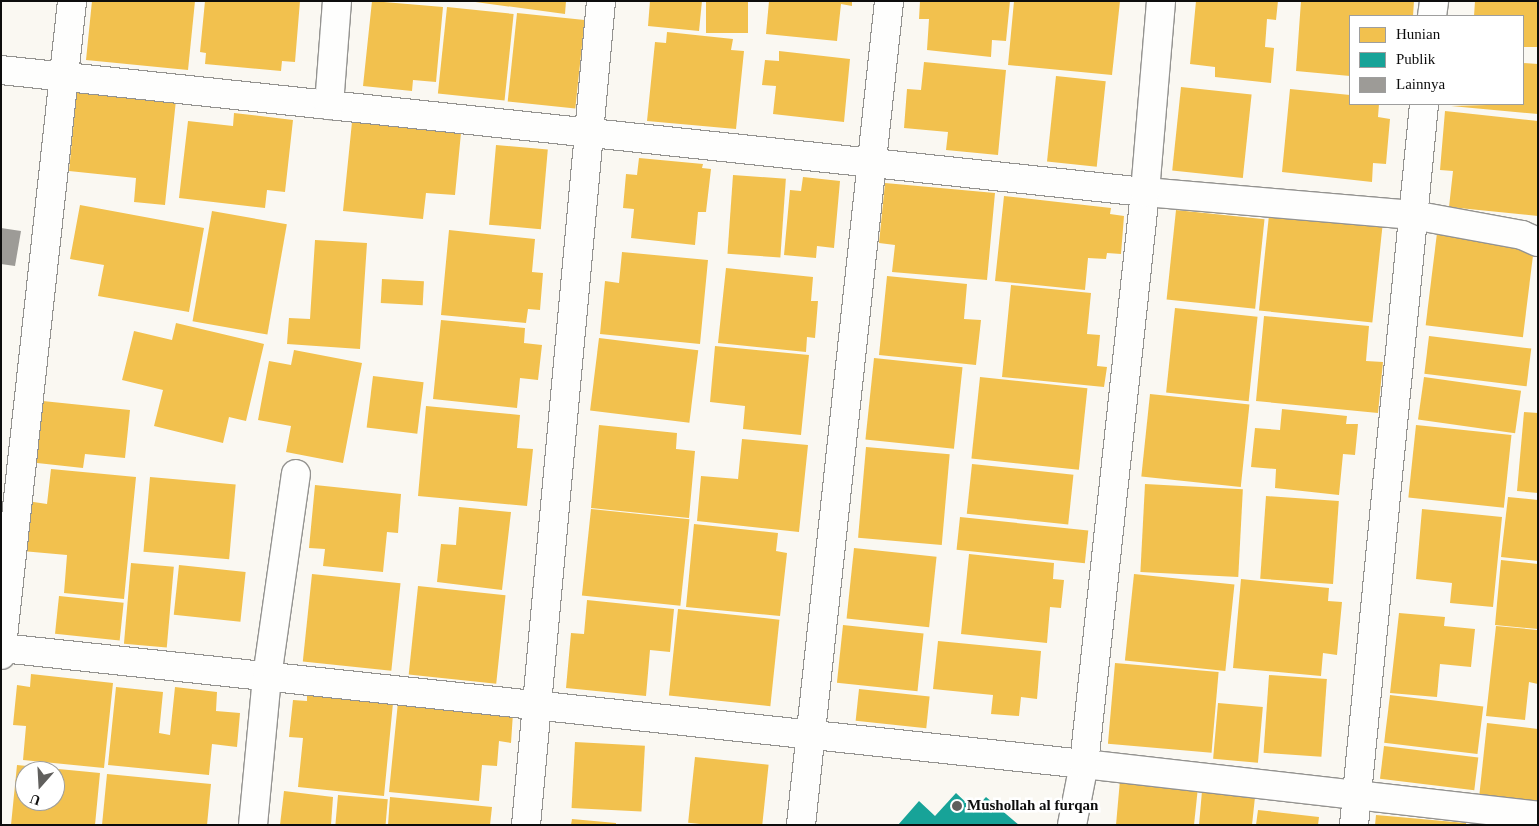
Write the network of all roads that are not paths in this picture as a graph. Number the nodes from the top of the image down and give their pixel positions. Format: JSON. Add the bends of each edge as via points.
{"nodes":[{"id":1,"x":72,"y":1,"type":"edge"},
{"id":2,"x":337,"y":1,"type":"edge"},
{"id":3,"x":601,"y":1,"type":"edge"},
{"id":4,"x":888,"y":1,"type":"edge"},
{"id":5,"x":1161,"y":1,"type":"edge"},
{"id":6,"x":1434,"y":1,"type":"edge"},
{"id":7,"x":1432,"y":15,"type":"edge"},
{"id":8,"x":1,"y":70,"type":"edge"},
{"id":9,"x":65,"y":76,"type":"junction"},
{"id":10,"x":329,"y":105,"type":"junction"},
{"id":11,"x":1424,"y":105,"type":"edge"},
{"id":12,"x":588,"y":133,"type":"junction"},
{"id":13,"x":872,"y":164,"type":"junction"},
{"id":14,"x":1144,"y":192,"type":"junction"},
{"id":15,"x":1413,"y":215,"type":"junction"},
{"id":16,"x":1538,"y":242,"type":"edge"},
{"id":17,"x":296,"y":474,"type":"dead end"},
{"id":18,"x":2,"y":652,"type":"edge"},
{"id":19,"x":267,"y":677,"type":"junction"},
{"id":20,"x":535,"y":707,"type":"junction"},
{"id":21,"x":810,"y":735,"type":"junction"},
{"id":22,"x":1084,"y":764,"type":"junction"},
{"id":23,"x":1357,"y":794,"type":"junction"},
{"id":24,"x":1538,"y":816,"type":"edge"},
{"id":25,"x":252,"y":825,"type":"edge"},
{"id":26,"x":526,"y":825,"type":"edge"},
{"id":27,"x":801,"y":825,"type":"edge"},
{"id":28,"x":1072,"y":825,"type":"edge"},
{"id":29,"x":1354,"y":825,"type":"edge"}],
"edges":[{"from":1,"to":9,"type":"street"},
{"from":2,"to":10,"type":"street"},
{"from":3,"to":12,"type":"street"},
{"from":4,"to":13,"type":"street"},
{"from":5,"to":14,"type":"street"},
{"from":6,"to":7,"type":"street"},
{"from":8,"to":9,"type":"street"},
{"from":9,"to":10,"type":"street"},
{"from":9,"to":18,"type":"street"},
{"from":10,"to":12,"type":"street"},
{"from":11,"to":15,"type":"street"},
{"from":12,"to":13,"type":"street"},
{"from":12,"to":20,"type":"street"},
{"from":13,"to":14,"type":"street"},
{"from":13,"to":21,"type":"street"},
{"from":14,"to":15,"type":"street"},
{"from":14,"to":22,"type":"street"},
{"from":15,"to":16,"type":"street","via":[[1522,235]]},
{"from":15,"to":23,"type":"street"},
{"from":17,"to":19,"type":"street"},
{"from":18,"to":19,"type":"street"},
{"from":19,"to":20,"type":"street"},
{"from":19,"to":25,"type":"street"},
{"from":20,"to":21,"type":"street"},
{"from":20,"to":26,"type":"street"},
{"from":21,"to":22,"type":"street"},
{"from":21,"to":27,"type":"street"},
{"from":22,"to":23,"type":"street"},
{"from":22,"to":28,"type":"street"},
{"from":23,"to":24,"type":"street"},
{"from":23,"to":29,"type":"street"}]}
